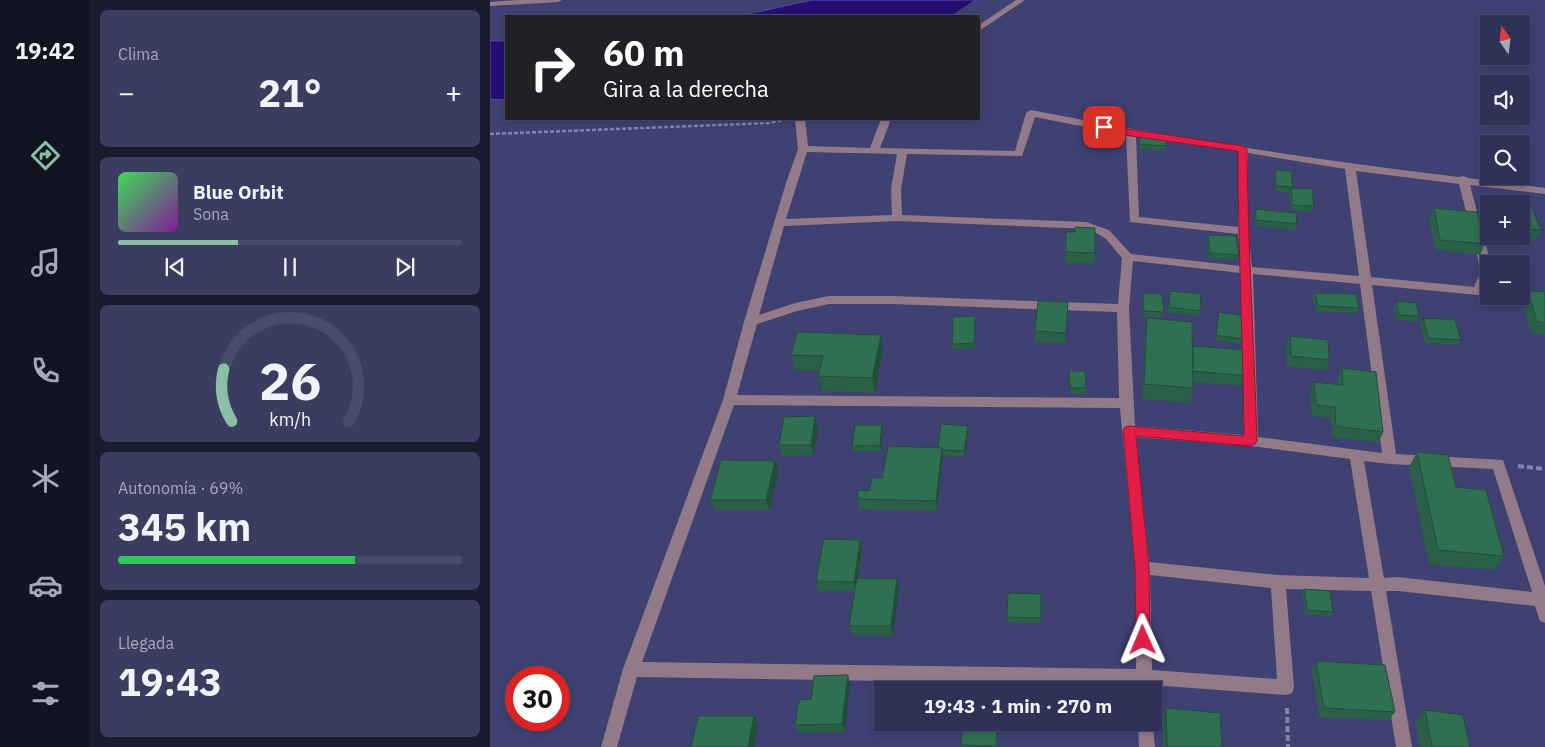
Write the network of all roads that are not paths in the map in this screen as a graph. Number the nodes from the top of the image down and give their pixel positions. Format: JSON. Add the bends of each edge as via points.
{"nodes":[{"id":1,"x":558,"y":0,"type":"edge"},
{"id":2,"x":1021,"y":0,"type":"edge"},
{"id":3,"x":491,"y":2,"type":"edge"},
{"id":4,"x":980,"y":28,"type":"edge"},
{"id":5,"x":800,"y":120,"type":"edge"},
{"id":6,"x":886,"y":120,"type":"edge"},
{"id":7,"x":1131,"y":133,"type":"junction"},
{"id":8,"x":803,"y":149,"type":"junction"},
{"id":9,"x":1243,"y":149,"type":"junction"},
{"id":10,"x":874,"y":150,"type":"junction"},
{"id":11,"x":903,"y":150,"type":"junction"},
{"id":12,"x":1350,"y":167,"type":"junction"},
{"id":13,"x":1462,"y":179,"type":"junction"},
{"id":14,"x":1545,"y":191,"type":"edge"},
{"id":15,"x":898,"y":218,"type":"junction"},
{"id":16,"x":780,"y":224,"type":"junction"},
{"id":17,"x":1243,"y":231,"type":"junction"},
{"id":18,"x":1483,"y":255,"type":"edge"},
{"id":19,"x":1128,"y":257,"type":"junction"},
{"id":20,"x":1247,"y":270,"type":"junction"},
{"id":21,"x":1365,"y":282,"type":"junction"},
{"id":22,"x":1480,"y":291,"type":"edge"},
{"id":23,"x":1530,"y":296,"type":"edge"},
{"id":24,"x":1545,"y":297,"type":"edge"},
{"id":25,"x":1123,"y":308,"type":"junction"},
{"id":26,"x":750,"y":322,"type":"junction"},
{"id":27,"x":729,"y":400,"type":"junction"},
{"id":28,"x":1126,"y":403,"type":"junction"},
{"id":29,"x":1129,"y":431,"type":"junction"},
{"id":30,"x":1250,"y":441,"type":"junction"},
{"id":31,"x":1356,"y":455,"type":"junction"},
{"id":32,"x":1390,"y":459,"type":"junction"},
{"id":33,"x":1142,"y":568,"type":"junction"},
{"id":34,"x":1278,"y":582,"type":"junction"},
{"id":35,"x":1377,"y":585,"type":"junction"},
{"id":36,"x":1543,"y":600,"type":"edge"},
{"id":37,"x":1545,"y":616,"type":"edge"},
{"id":38,"x":631,"y":669,"type":"junction"},
{"id":39,"x":1071,"y":681,"type":"edge"},
{"id":40,"x":1144,"y":681,"type":"edge"},
{"id":41,"x":1162,"y":684,"type":"edge"},
{"id":42,"x":1146,"y":731,"type":"edge"},
{"id":43,"x":608,"y":747,"type":"edge"},
{"id":44,"x":1147,"y":747,"type":"edge"},
{"id":45,"x":1404,"y":747,"type":"edge"}],
"edges":[{"from":1,"to":3,"type":"street"},
{"from":2,"to":4,"type":"street"},
{"from":5,"to":8,"type":"street"},
{"from":6,"to":10,"type":"street"},
{"from":7,"to":9,"type":"street"},
{"from":7,"to":11,"type":"street","via":[[1031,113],[1020,154]]},
{"from":7,"to":17,"type":"street","via":[[1134,220]]},
{"from":8,"to":10,"type":"street"},
{"from":8,"to":16,"type":"street"},
{"from":9,"to":12,"type":"street"},
{"from":9,"to":17,"type":"street"},
{"from":10,"to":11,"type":"street"},
{"from":11,"to":15,"type":"street","via":[[896,189]]},
{"from":12,"to":13,"type":"street"},
{"from":12,"to":21,"type":"street"},
{"from":13,"to":14,"type":"street"},
{"from":13,"to":18,"type":"street"},
{"from":15,"to":16,"type":"street"},
{"from":15,"to":19,"type":"street","via":[[1086,224],[1106,232]]},
{"from":16,"to":26,"type":"street"},
{"from":17,"to":20,"type":"street"},
{"from":19,"to":20,"type":"street"},
{"from":19,"to":25,"type":"street"},
{"from":20,"to":21,"type":"street"},
{"from":20,"to":30,"type":"street"},
{"from":21,"to":22,"type":"street"},
{"from":21,"to":32,"type":"street"},
{"from":23,"to":24,"type":"street"},
{"from":25,"to":26,"type":"street","via":[[829,300]]},
{"from":25,"to":28,"type":"street"},
{"from":26,"to":27,"type":"street"},
{"from":27,"to":28,"type":"street"},
{"from":27,"to":38,"type":"street"},
{"from":28,"to":29,"type":"street"},
{"from":29,"to":30,"type":"street"},
{"from":29,"to":33,"type":"street"},
{"from":30,"to":31,"type":"street"},
{"from":31,"to":32,"type":"street"},
{"from":31,"to":35,"type":"street"},
{"from":32,"to":36,"type":"street","via":[[1498,464]]},
{"from":33,"to":34,"type":"street"},
{"from":33,"to":40,"type":"street"},
{"from":34,"to":35,"type":"street"},
{"from":34,"to":41,"type":"street","via":[[1286,687]]},
{"from":35,"to":36,"type":"street","via":[[1398,584]]},
{"from":35,"to":45,"type":"street"},
{"from":36,"to":37,"type":"street"},
{"from":38,"to":39,"type":"street"},
{"from":38,"to":43,"type":"street"},
{"from":42,"to":44,"type":"street"}]}
